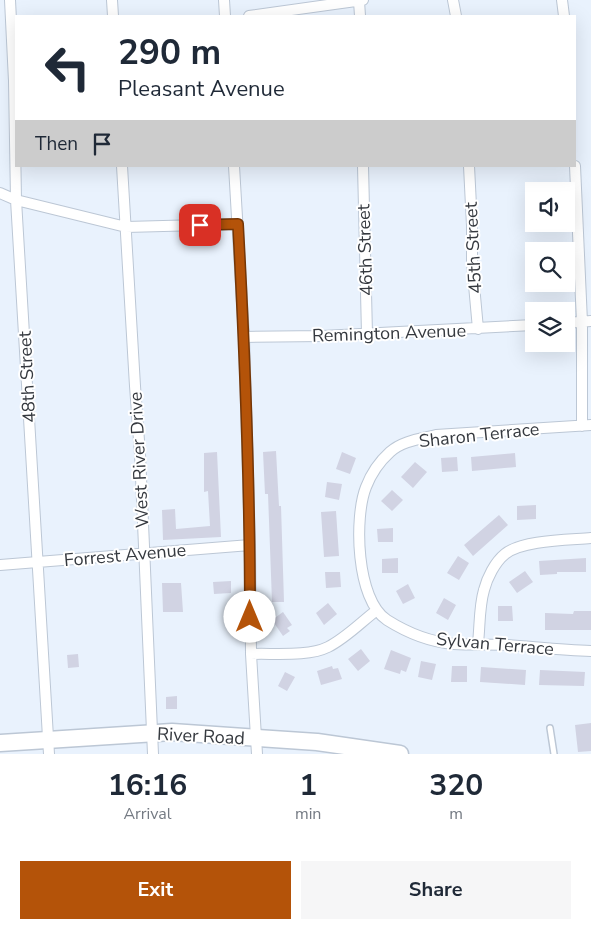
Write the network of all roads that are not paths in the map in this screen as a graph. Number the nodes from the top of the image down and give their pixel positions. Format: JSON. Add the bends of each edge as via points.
{"nodes":[{"id":1,"x":10,"y":0,"type":"edge"},
{"id":2,"x":112,"y":0,"type":"edge"},
{"id":3,"x":224,"y":0,"type":"edge"},
{"id":4,"x":361,"y":0,"type":"edge"},
{"id":5,"x":453,"y":0,"type":"edge"},
{"id":6,"x":562,"y":0,"type":"edge"},
{"id":7,"x":322,"y":3,"type":"edge"},
{"id":8,"x":113,"y":15,"type":"edge"},
{"id":9,"x":226,"y":15,"type":"edge"},
{"id":10,"x":255,"y":15,"type":"edge"},
{"id":11,"x":360,"y":15,"type":"edge"},
{"id":12,"x":456,"y":15,"type":"edge"},
{"id":13,"x":564,"y":15,"type":"edge"},
{"id":14,"x":15,"y":140,"type":"edge"},
{"id":15,"x":15,"y":167,"type":"edge"},
{"id":16,"x":122,"y":167,"type":"edge"},
{"id":17,"x":234,"y":167,"type":"edge"},
{"id":18,"x":362,"y":167,"type":"edge"},
{"id":19,"x":469,"y":167,"type":"edge"},
{"id":20,"x":575,"y":167,"type":"edge"},
{"id":21,"x":0,"y":193,"type":"edge"},
{"id":22,"x":16,"y":200,"type":"junction"},
{"id":23,"x":238,"y":224,"type":"junction"},
{"id":24,"x":126,"y":227,"type":"junction"},
{"id":25,"x":586,"y":322,"type":"edge"},
{"id":26,"x":525,"y":326,"type":"edge"},
{"id":27,"x":478,"y":329,"type":"junction"},
{"id":28,"x":367,"y":334,"type":"junction"},
{"id":29,"x":244,"y":337,"type":"junction"},
{"id":30,"x":586,"y":425,"type":"edge"},
{"id":31,"x":591,"y":538,"type":"edge"},
{"id":32,"x":250,"y":545,"type":"junction"},
{"id":33,"x":144,"y":553,"type":"junction"},
{"id":34,"x":38,"y":562,"type":"junction"},
{"id":35,"x":0,"y":565,"type":"edge"},
{"id":36,"x":377,"y":610,"type":"junction"},
{"id":37,"x":478,"y":644,"type":"junction"},
{"id":38,"x":591,"y":651,"type":"edge"},
{"id":39,"x":251,"y":654,"type":"junction"},
{"id":40,"x":550,"y":728,"type":"dead end"},
{"id":41,"x":151,"y":733,"type":"junction"},
{"id":42,"x":0,"y":743,"type":"edge"},
{"id":43,"x":256,"y":746,"type":"edge"},
{"id":44,"x":49,"y":747,"type":"edge"},
{"id":45,"x":553,"y":752,"type":"edge"},
{"id":46,"x":153,"y":754,"type":"edge"},
{"id":47,"x":400,"y":754,"type":"edge"}],
"edges":[{"from":1,"to":14,"type":"street","name":"48th Street"},
{"from":2,"to":8,"type":"street"},
{"from":3,"to":9,"type":"street"},
{"from":4,"to":7,"type":"street"},
{"from":4,"to":11,"type":"street"},
{"from":5,"to":12,"type":"street"},
{"from":6,"to":13,"type":"street"},
{"from":7,"to":10,"type":"street"},
{"from":15,"to":22,"type":"street","name":"48th Street"},
{"from":16,"to":24,"type":"street","name":"West River Drive"},
{"from":17,"to":23,"type":"street"},
{"from":18,"to":28,"type":"street","name":"46th Street"},
{"from":19,"to":27,"type":"street","name":"45th Street"},
{"from":20,"to":25,"type":"street"},
{"from":21,"to":22,"type":"street"},
{"from":22,"to":24,"type":"street"},
{"from":22,"to":34,"type":"street","name":"48th Street"},
{"from":23,"to":24,"type":"street"},
{"from":23,"to":29,"type":"street"},
{"from":24,"to":33,"type":"street","name":"West River Drive"},
{"from":25,"to":30,"type":"street"},
{"from":26,"to":27,"type":"street","name":"Remington Avenue"},
{"from":27,"to":28,"type":"street","name":"Remington Avenue"},
{"from":28,"to":29,"type":"street","name":"Remington Avenue"},
{"from":29,"to":32,"type":"street"},
{"from":30,"to":36,"type":"street","name":"Sharon Terrace","via":[[436,435],[390,451],[372,475],[362,504],[360,562],[364,586]]},
{"from":31,"to":37,"type":"street","via":[[545,542],[506,554],[490,576],[484,591]]},
{"from":32,"to":33,"type":"street","name":"Forrest Avenue"},
{"from":32,"to":39,"type":"street"},
{"from":33,"to":34,"type":"street","name":"Forrest Avenue"},
{"from":33,"to":41,"type":"street","name":"West River Drive"},
{"from":34,"to":35,"type":"street","name":"Forrest Avenue"},
{"from":34,"to":44,"type":"street","name":"48th Street"},
{"from":36,"to":37,"type":"street","name":"Sylvan Terrace","via":[[384,618],[409,632],[453,644]]},
{"from":36,"to":39,"type":"street","via":[[327,648]]},
{"from":37,"to":38,"type":"street","name":"Sylvan Terrace"},
{"from":39,"to":43,"type":"street"},
{"from":40,"to":45,"type":"lane"},
{"from":41,"to":43,"type":"main road","name":"River Road","via":[[172,732]]},
{"from":41,"to":44,"type":"main road","name":"River Road"},
{"from":41,"to":46,"type":"street","name":"West River Drive"},
{"from":42,"to":44,"type":"main road","name":"River Road"},
{"from":43,"to":47,"type":"main road","name":"River Road","via":[[317,742]]}]}
